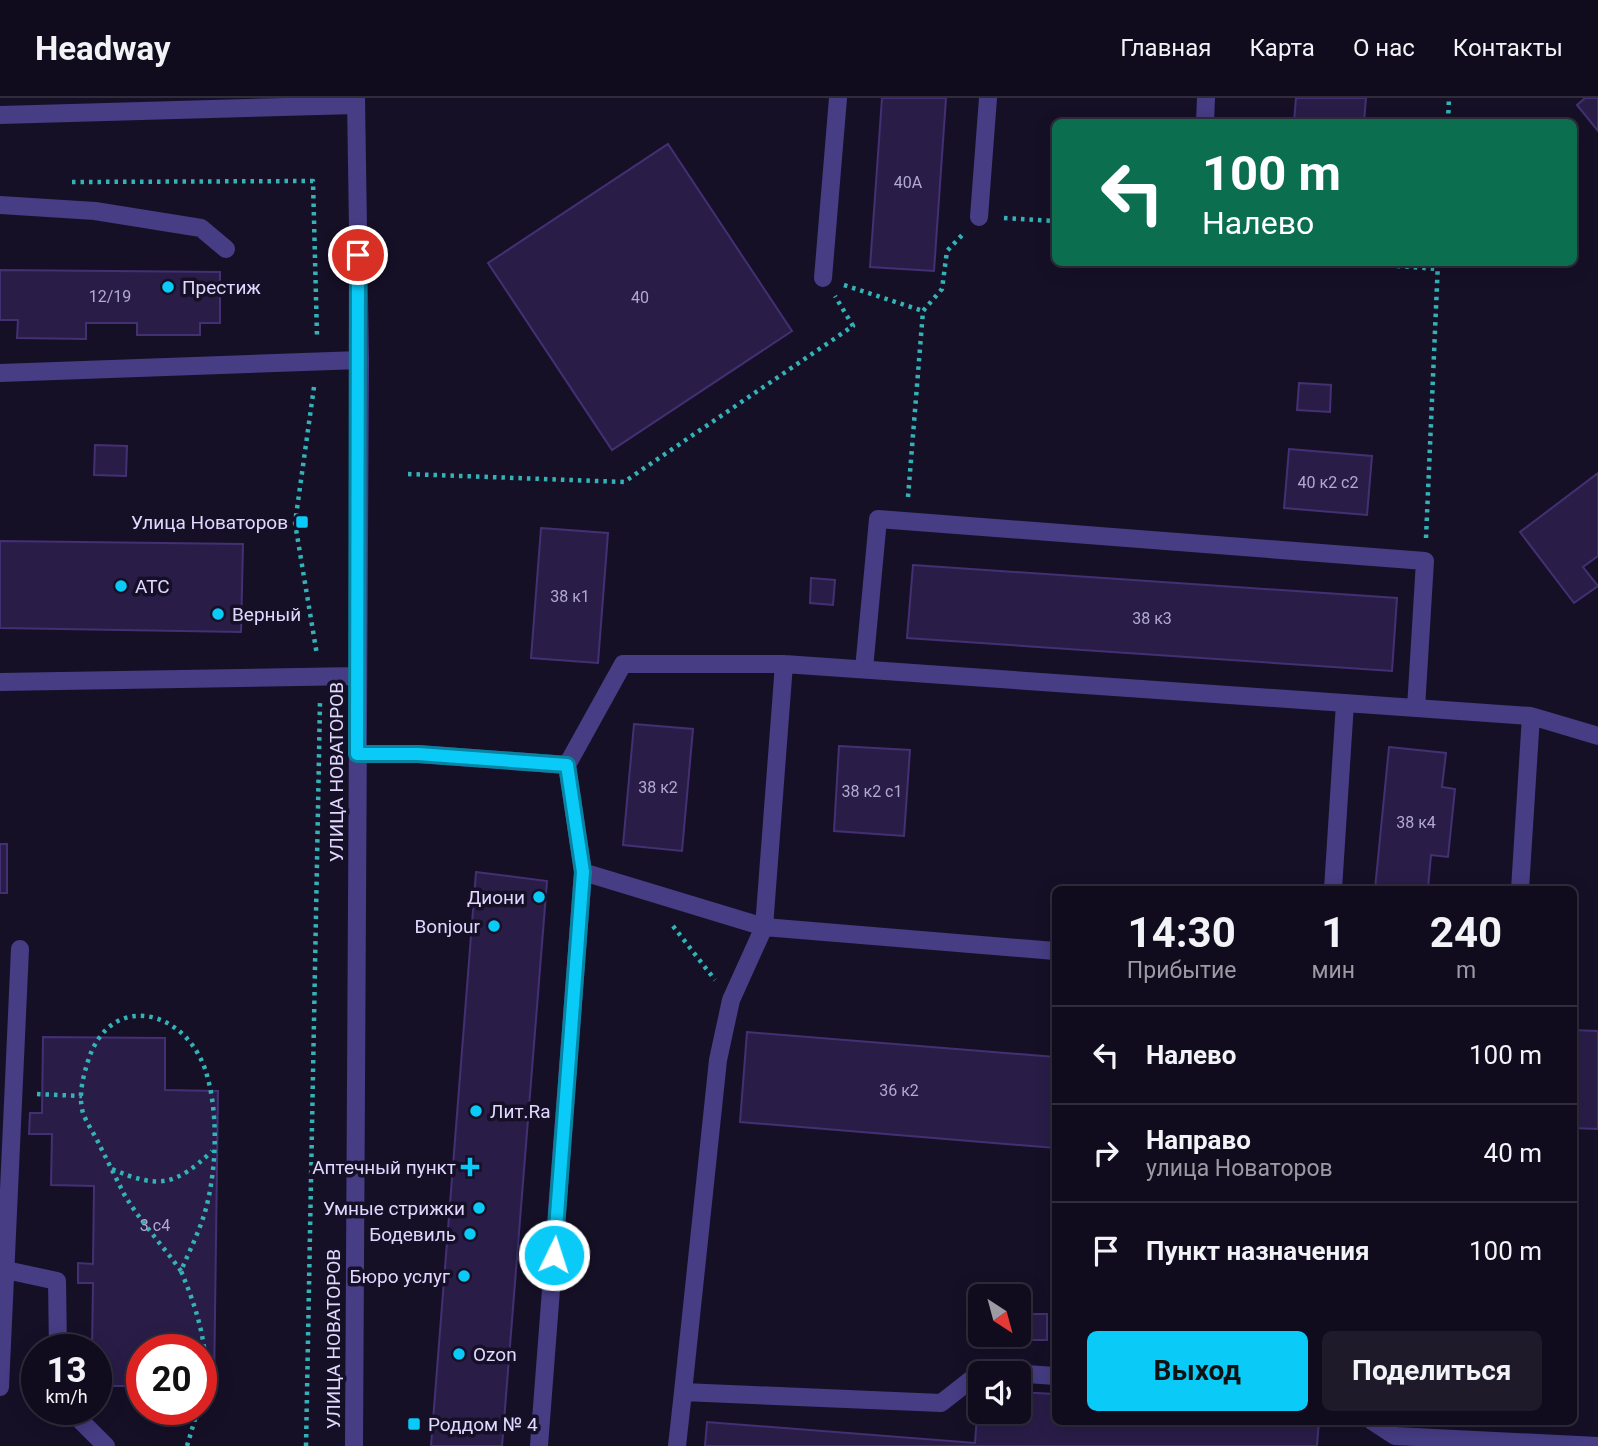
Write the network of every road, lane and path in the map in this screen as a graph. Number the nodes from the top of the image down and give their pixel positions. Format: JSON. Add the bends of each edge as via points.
{"nodes":[{"id":1,"x":838,"y":98,"type":"edge"},
{"id":2,"x":988,"y":98,"type":"edge"},
{"id":3,"x":1206,"y":98,"type":"edge"},
{"id":4,"x":1449,"y":98,"type":"edge"},
{"id":5,"x":356,"y":102,"type":"edge"},
{"id":6,"x":63,"y":105,"type":"edge"},
{"id":7,"x":0,"y":115,"type":"edge"},
{"id":8,"x":1205,"y":119,"type":"edge"},
{"id":9,"x":1448,"y":119,"type":"edge"},
{"id":10,"x":69,"y":182,"type":"dead end"},
{"id":11,"x":0,"y":205,"type":"edge"},
{"id":12,"x":979,"y":217,"type":"junction"},
{"id":13,"x":1052,"y":222,"type":"edge"},
{"id":14,"x":226,"y":249,"type":"dead end"},
{"id":15,"x":1437,"y":266,"type":"edge"},
{"id":16,"x":823,"y":278,"type":"junction"},
{"id":17,"x":923,"y":311,"type":"junction"},
{"id":18,"x":359,"y":360,"type":"junction"},
{"id":19,"x":318,"y":361,"type":"junction"},
{"id":20,"x":0,"y":373,"type":"edge"},
{"id":21,"x":408,"y":474,"type":"dead end"},
{"id":22,"x":906,"y":521,"type":"junction"},
{"id":23,"x":1425,"y":561,"type":"junction"},
{"id":24,"x":784,"y":664,"type":"junction"},
{"id":25,"x":864,"y":669,"type":"junction"},
{"id":26,"x":358,"y":676,"type":"junction"},
{"id":27,"x":321,"y":677,"type":"junction"},
{"id":28,"x":0,"y":682,"type":"edge"},
{"id":29,"x":1346,"y":703,"type":"junction"},
{"id":30,"x":1416,"y":708,"type":"junction"},
{"id":31,"x":1531,"y":716,"type":"junction"},
{"id":32,"x":1598,"y":736,"type":"edge"},
{"id":33,"x":357,"y":754,"type":"junction"},
{"id":34,"x":567,"y":765,"type":"junction"},
{"id":35,"x":583,"y":872,"type":"junction"},
{"id":36,"x":1333,"y":886,"type":"edge"},
{"id":37,"x":1520,"y":886,"type":"edge"},
{"id":38,"x":671,"y":924,"type":"dead end"},
{"id":39,"x":764,"y":927,"type":"junction"},
{"id":40,"x":20,"y":949,"type":"dead end"},
{"id":41,"x":1052,"y":951,"type":"edge"},
{"id":42,"x":731,"y":1000,"type":"junction"},
{"id":43,"x":14,"y":1093,"type":"junction"},
{"id":44,"x":82,"y":1096,"type":"junction"},
{"id":45,"x":213,"y":1150,"type":"junction"},
{"id":46,"x":112,"y":1169,"type":"junction"},
{"id":47,"x":6,"y":1270,"type":"junction"},
{"id":48,"x":181,"y":1271,"type":"junction"},
{"id":49,"x":58,"y":1334,"type":"edge"},
{"id":50,"x":201,"y":1334,"type":"edge"},
{"id":51,"x":1052,"y":1376,"type":"edge"},
{"id":52,"x":0,"y":1387,"type":"edge"},
{"id":53,"x":683,"y":1392,"type":"junction"},
{"id":54,"x":85,"y":1425,"type":"edge"},
{"id":55,"x":193,"y":1425,"type":"edge"},
{"id":56,"x":1378,"y":1425,"type":"edge"},
{"id":57,"x":106,"y":1446,"type":"edge"},
{"id":58,"x":187,"y":1446,"type":"edge"},
{"id":59,"x":306,"y":1446,"type":"edge"},
{"id":60,"x":354,"y":1446,"type":"edge"},
{"id":61,"x":539,"y":1446,"type":"edge"},
{"id":62,"x":677,"y":1446,"type":"edge"},
{"id":63,"x":1598,"y":1446,"type":"edge"}],
"edges":[{"from":1,"to":16,"type":"street"},
{"from":2,"to":12,"type":"street"},
{"from":3,"to":8,"type":"street"},
{"from":4,"to":9,"type":"path"},
{"from":5,"to":6,"type":"street"},
{"from":5,"to":18,"type":"street","name":"УЛИЦА НОВАТОРОВ"},
{"from":6,"to":7,"type":"street"},
{"from":10,"to":19,"type":"path","via":[[313,181]]},
{"from":11,"to":14,"type":"street","via":[[95,211],[201,228]]},
{"from":12,"to":13,"type":"path"},
{"from":12,"to":17,"type":"path","via":[[947,251],[942,289]]},
{"from":15,"to":23,"type":"path"},
{"from":16,"to":17,"type":"path"},
{"from":16,"to":21,"type":"path","via":[[853,326],[624,482]]},
{"from":17,"to":22,"type":"path"},
{"from":18,"to":19,"type":"street"},
{"from":18,"to":26,"type":"street","name":"УЛИЦА НОВАТОРОВ"},
{"from":19,"to":20,"type":"street"},
{"from":19,"to":27,"type":"path","via":[[295,523]]},
{"from":22,"to":23,"type":"street"},
{"from":22,"to":25,"type":"street","via":[[878,519]]},
{"from":23,"to":30,"type":"street"},
{"from":24,"to":25,"type":"street"},
{"from":24,"to":34,"type":"street","via":[[623,664]]},
{"from":24,"to":39,"type":"street"},
{"from":25,"to":29,"type":"street"},
{"from":26,"to":27,"type":"street"},
{"from":26,"to":33,"type":"street","name":"УЛИЦА НОВАТОРОВ"},
{"from":27,"to":28,"type":"street"},
{"from":27,"to":59,"type":"path"},
{"from":29,"to":30,"type":"street"},
{"from":29,"to":36,"type":"street"},
{"from":30,"to":31,"type":"street"},
{"from":31,"to":32,"type":"street"},
{"from":31,"to":37,"type":"street"},
{"from":33,"to":34,"type":"street"},
{"from":33,"to":60,"type":"street","name":"УЛИЦА НОВАТОРОВ"},
{"from":34,"to":35,"type":"street"},
{"from":35,"to":39,"type":"street"},
{"from":35,"to":61,"type":"street"},
{"from":38,"to":42,"type":"path"},
{"from":39,"to":41,"type":"street"},
{"from":39,"to":42,"type":"street"},
{"from":40,"to":43,"type":"street"},
{"from":42,"to":53,"type":"street","via":[[718,1060]]},
{"from":43,"to":44,"type":"path"},
{"from":43,"to":47,"type":"street"},
{"from":44,"to":45,"type":"path","via":[[81,1082],[91,1051],[107,1027],[131,1015],[156,1016],[178,1029],[196,1048],[213,1115]]},
{"from":44,"to":46,"type":"path","via":[[82,1111]]},
{"from":45,"to":46,"type":"path","via":[[193,1170],[168,1183],[141,1182]]},
{"from":45,"to":48,"type":"path","via":[[205,1213]]},
{"from":46,"to":48,"type":"path","via":[[125,1195]]},
{"from":47,"to":49,"type":"street","via":[[57,1281]]},
{"from":47,"to":52,"type":"street"},
{"from":48,"to":50,"type":"path"},
{"from":51,"to":53,"type":"street","via":[[982,1371],[941,1403]]},
{"from":53,"to":62,"type":"street"},
{"from":54,"to":57,"type":"street"},
{"from":55,"to":58,"type":"path"},
{"from":56,"to":63,"type":"street","via":[[1395,1436]]}]}
